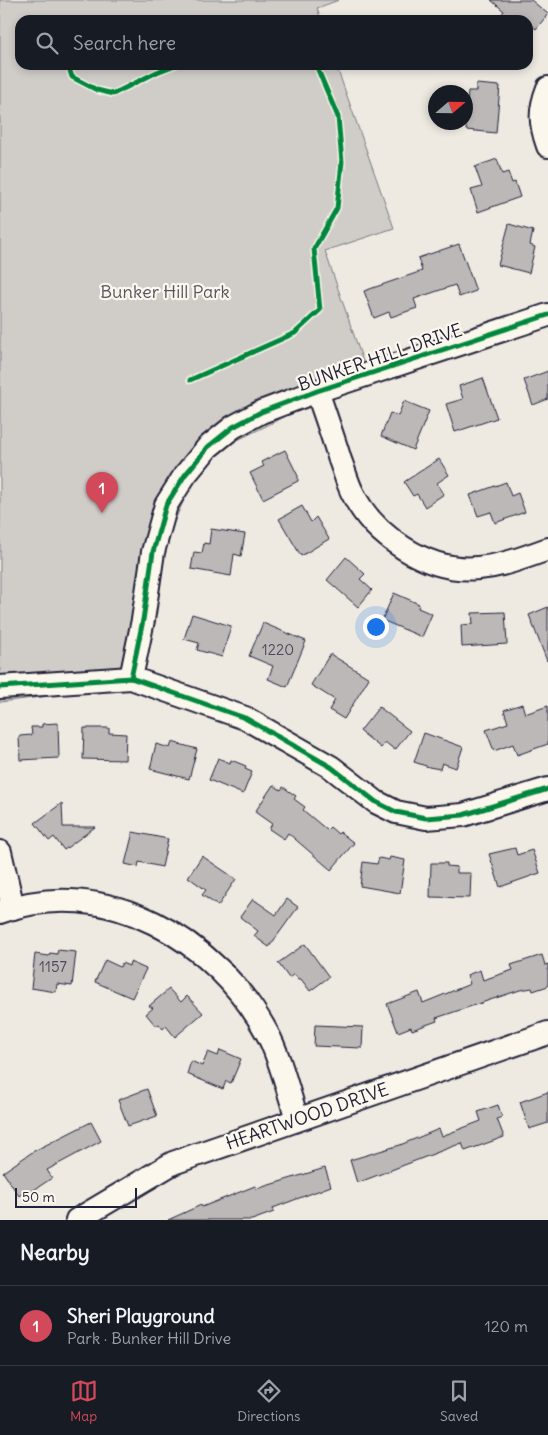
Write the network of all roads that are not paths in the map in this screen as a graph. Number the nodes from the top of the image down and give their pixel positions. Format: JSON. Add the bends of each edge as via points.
{"nodes":[{"id":1,"x":548,"y":88,"type":"edge"},
{"id":2,"x":548,"y":146,"type":"edge"},
{"id":3,"x":548,"y":315,"type":"edge"},
{"id":4,"x":317,"y":391,"type":"junction"},
{"id":5,"x":548,"y":549,"type":"edge"},
{"id":6,"x":131,"y":678,"type":"junction"},
{"id":7,"x":0,"y":687,"type":"edge"},
{"id":8,"x":548,"y":789,"type":"edge"},
{"id":9,"x":0,"y":852,"type":"edge"},
{"id":10,"x":6,"y":910,"type":"edge"},
{"id":11,"x":548,"y":1033,"type":"edge"},
{"id":12,"x":297,"y":1119,"type":"junction"},
{"id":13,"x":77,"y":1220,"type":"edge"}],
"edges":[{"from":1,"to":2,"type":"street","via":[[542,103],[541,127]]},
{"from":3,"to":4,"type":"street","name":"BUNKER HILL DRIVE"},
{"from":4,"to":5,"type":"street","via":[[352,493],[380,531],[398,544],[420,557],[447,566],[478,569]]},
{"from":4,"to":6,"type":"street","name":"BUNKER HILL DRIVE","via":[[261,412],[233,427],[208,447],[185,475],[166,505],[153,552]]},
{"from":6,"to":7,"type":"street"},
{"from":6,"to":8,"type":"street","via":[[245,718],[331,767],[376,802],[396,812],[426,818],[463,815]]},
{"from":9,"to":10,"type":"street"},
{"from":10,"to":12,"type":"street","via":[[63,901],[121,909],[186,940],[234,983],[268,1033]]},
{"from":11,"to":12,"type":"street","name":"HEARTWOOD DRIVE"},
{"from":12,"to":13,"type":"street","name":"HEARTWOOD DRIVE","via":[[172,1163]]}]}
